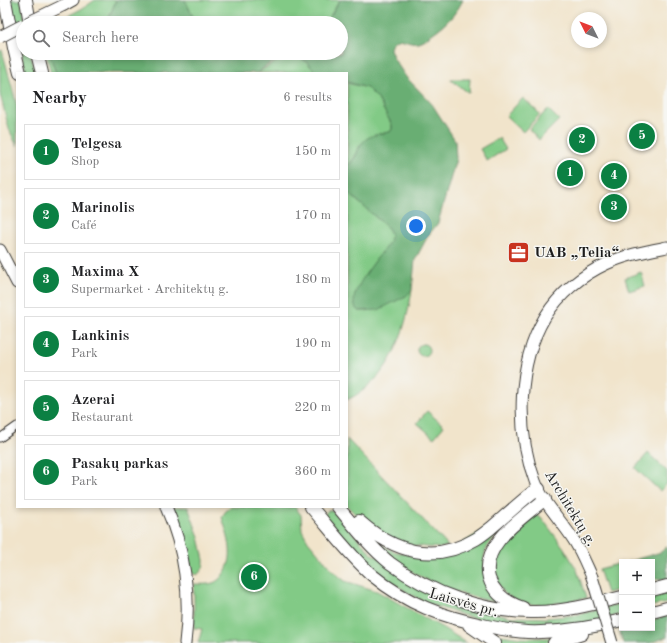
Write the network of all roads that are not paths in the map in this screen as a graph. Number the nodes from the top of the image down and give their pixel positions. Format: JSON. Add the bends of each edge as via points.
{"nodes":[{"id":1,"x":5,"y":0,"type":"edge"},
{"id":2,"x":26,"y":0,"type":"edge"},
{"id":3,"x":68,"y":3,"type":"edge"},
{"id":4,"x":28,"y":16,"type":"edge"},
{"id":5,"x":43,"y":16,"type":"edge"},
{"id":6,"x":16,"y":29,"type":"edge"},
{"id":7,"x":0,"y":37,"type":"edge"},
{"id":8,"x":16,"y":56,"type":"edge"},
{"id":9,"x":17,"y":60,"type":"edge"},
{"id":10,"x":39,"y":60,"type":"edge"},
{"id":11,"x":20,"y":72,"type":"edge"},
{"id":12,"x":42,"y":72,"type":"edge"},
{"id":13,"x":667,"y":247,"type":"edge"},
{"id":14,"x":0,"y":250,"type":"edge"},
{"id":15,"x":16,"y":281,"type":"edge"},
{"id":16,"x":16,"y":427,"type":"edge"},
{"id":17,"x":0,"y":438,"type":"edge"},
{"id":18,"x":538,"y":489,"type":"junction"},
{"id":19,"x":545,"y":499,"type":"junction"},
{"id":20,"x":166,"y":508,"type":"edge"},
{"id":21,"x":312,"y":508,"type":"edge"},
{"id":22,"x":339,"y":508,"type":"edge"},
{"id":23,"x":343,"y":508,"type":"edge"},
{"id":24,"x":667,"y":586,"type":"edge"},
{"id":25,"x":655,"y":589,"type":"edge"},
{"id":26,"x":619,"y":598,"type":"edge"},
{"id":27,"x":667,"y":608,"type":"edge"},
{"id":28,"x":655,"y":611,"type":"edge"},
{"id":29,"x":535,"y":612,"type":"junction"},
{"id":30,"x":462,"y":621,"type":"junction"},
{"id":31,"x":619,"y":621,"type":"edge"},
{"id":32,"x":596,"y":626,"type":"junction"},
{"id":33,"x":185,"y":643,"type":"edge"},
{"id":34,"x":495,"y":643,"type":"edge"},
{"id":35,"x":554,"y":643,"type":"edge"},
{"id":36,"x":612,"y":643,"type":"edge"}],
"edges":[{"from":1,"to":8,"type":"main road"},
{"from":2,"to":4,"type":"main road"},
{"from":3,"to":5,"type":"street","bridge":true},
{"from":6,"to":7,"type":"street","bridge":true},
{"from":9,"to":11,"type":"main road"},
{"from":10,"to":12,"type":"main road"},
{"from":13,"to":18,"type":"street","name":"Architektų g.","via":[[638,253],[606,264],[571,287],[545,317],[530,351],[523,385],[523,427]]},
{"from":14,"to":15,"type":"street"},
{"from":16,"to":17,"type":"street"},
{"from":18,"to":19,"type":"street","name":"Architektų g."},
{"from":18,"to":23,"type":"main road","via":[[477,539],[445,552],[411,550],[385,541]]},
{"from":19,"to":29,"type":"main road","via":[[502,537],[490,556],[488,565],[495,591],[517,606]]},
{"from":19,"to":36,"type":"street","name":"Architektų g.","bridge":true,"via":[[582,554],[592,577]]},
{"from":20,"to":33,"type":"street","via":[[178,542],[186,581]]},
{"from":21,"to":30,"type":"main road","name":"Laisvės pr.","via":[[360,563],[383,584],[417,605]]},
{"from":22,"to":29,"type":"main road","name":"Laisvės pr.","via":[[373,548],[389,562],[424,584],[474,603],[503,610]]},
{"from":24,"to":25,"type":"main road"},
{"from":26,"to":29,"type":"main road","name":"Laisvės pr."},
{"from":27,"to":28,"type":"main road"},
{"from":30,"to":32,"type":"main road","name":"Laisvės pr.","via":[[507,630],[540,632]]},
{"from":30,"to":34,"type":"main road"},
{"from":31,"to":32,"type":"main road","name":"Laisvės pr."},
{"from":32,"to":35,"type":"main road"}]}
